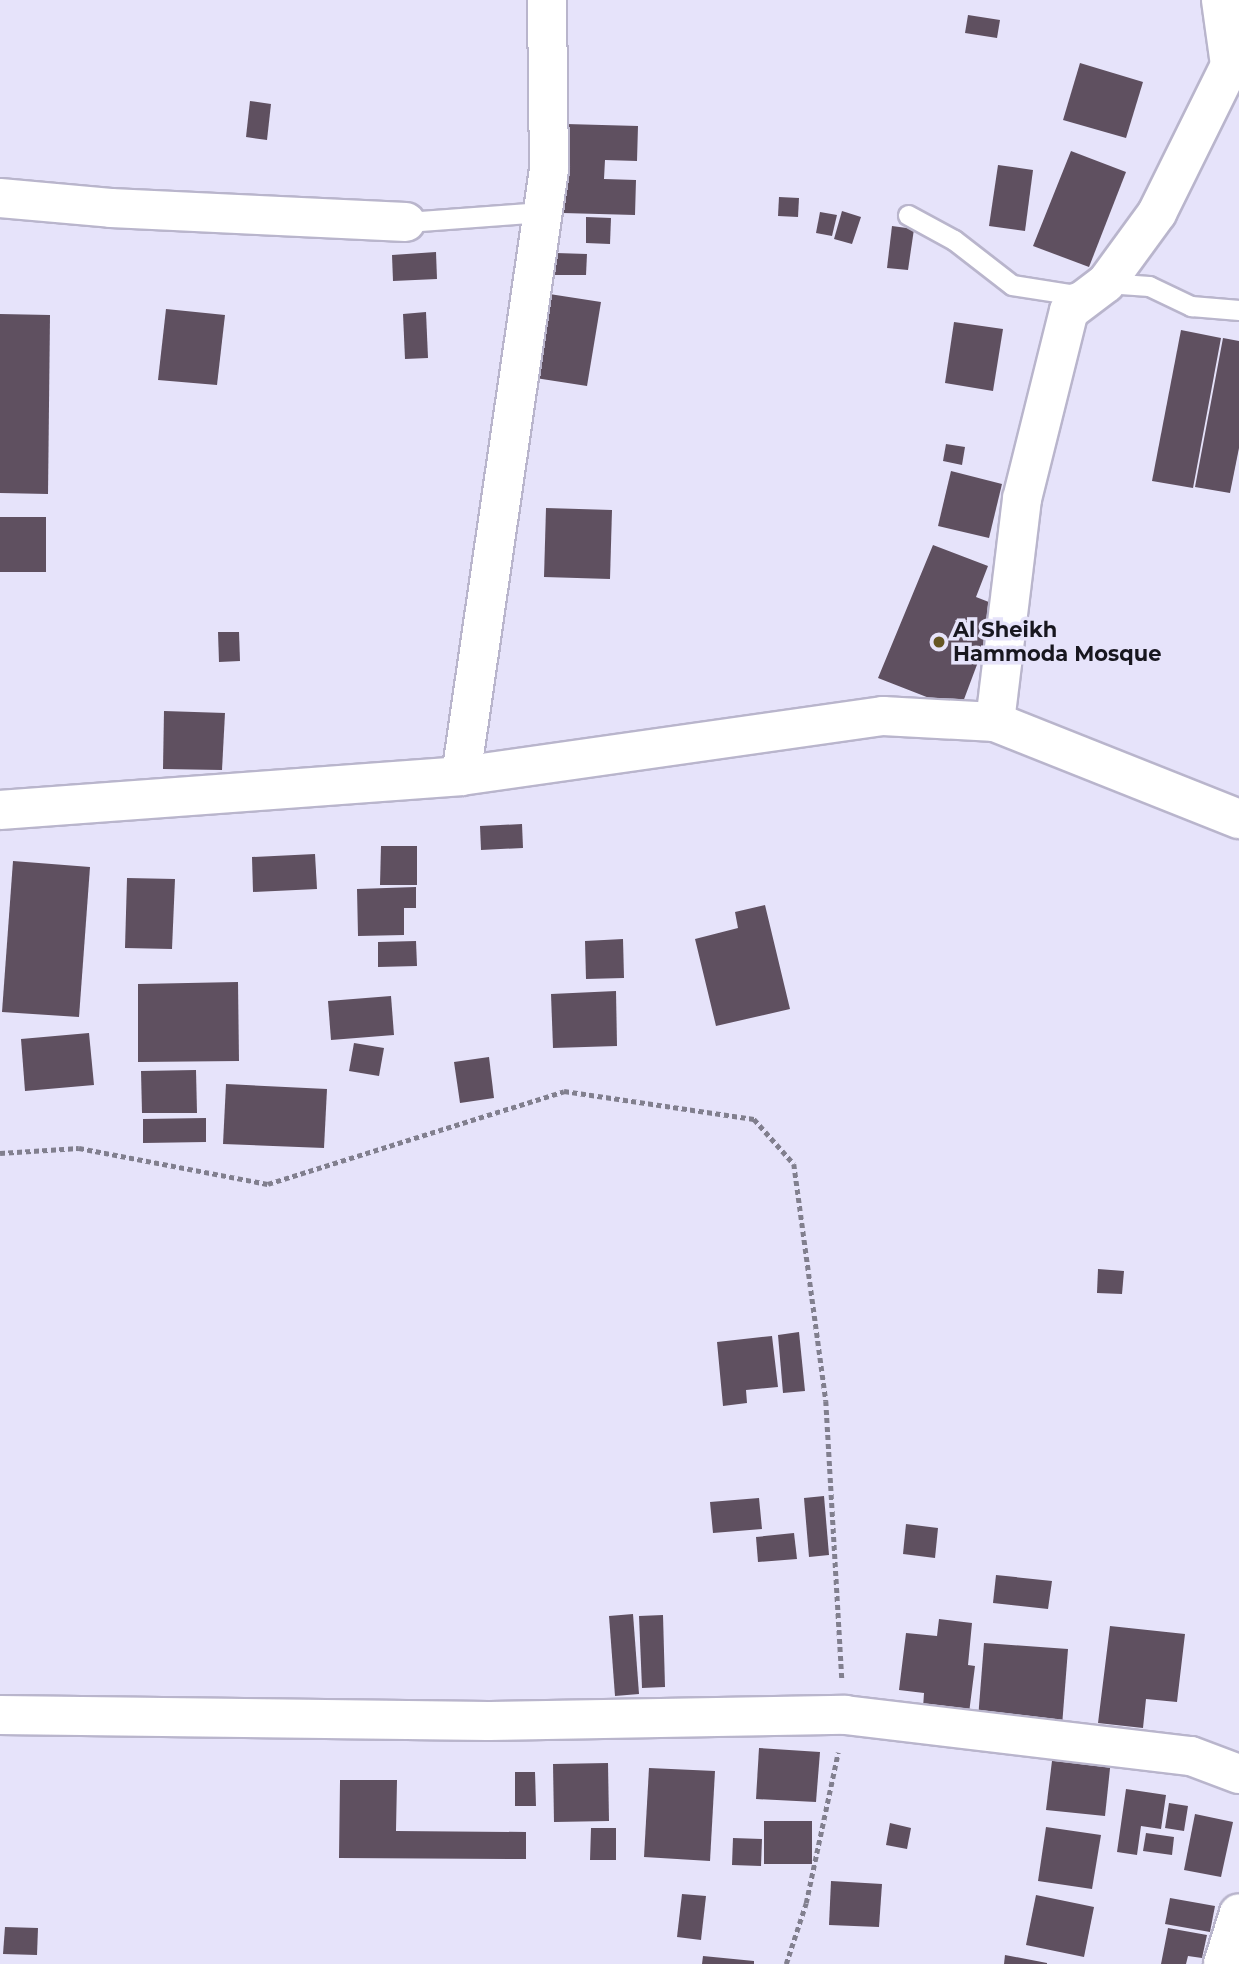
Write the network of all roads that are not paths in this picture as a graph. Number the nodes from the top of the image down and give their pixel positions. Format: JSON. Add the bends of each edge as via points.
{"nodes":[{"id":1,"x":547,"y":0,"type":"edge"},
{"id":2,"x":1221,"y":0,"type":"edge"},
{"id":3,"x":1234,"y":66,"type":"edge"},
{"id":4,"x":0,"y":198,"type":"edge"},
{"id":5,"x":543,"y":212,"type":"junction"},
{"id":6,"x":908,"y":215,"type":"dead end"},
{"id":7,"x":406,"y":222,"type":"joint"},
{"id":8,"x":1106,"y":283,"type":"junction"},
{"id":9,"x":1239,"y":310,"type":"edge"},
{"id":10,"x":995,"y":722,"type":"junction"},
{"id":11,"x":461,"y":776,"type":"junction"},
{"id":12,"x":0,"y":810,"type":"edge"},
{"id":13,"x":1239,"y":819,"type":"edge"},
{"id":14,"x":0,"y":1715,"type":"edge"},
{"id":15,"x":1239,"y":1774,"type":"edge"}],
"edges":[{"from":1,"to":5,"type":"street","via":[[549,169]]},
{"from":2,"to":3,"type":"street"},
{"from":3,"to":8,"type":"street","via":[[1157,214]]},
{"from":4,"to":7,"type":"street"},
{"from":5,"to":7,"type":"lane"},
{"from":5,"to":11,"type":"street"},
{"from":6,"to":8,"type":"lane","via":[[954,240],[1012,285],[1070,294]]},
{"from":8,"to":9,"type":"lane","via":[[1149,286],[1191,306]]},
{"from":8,"to":10,"type":"street","via":[[1069,311],[1022,499]]},
{"from":10,"to":11,"type":"street","via":[[883,716]]},
{"from":10,"to":13,"type":"street"},
{"from":11,"to":12,"type":"street"},
{"from":14,"to":15,"type":"street","via":[[488,1721],[845,1715],[1191,1756]]}]}
